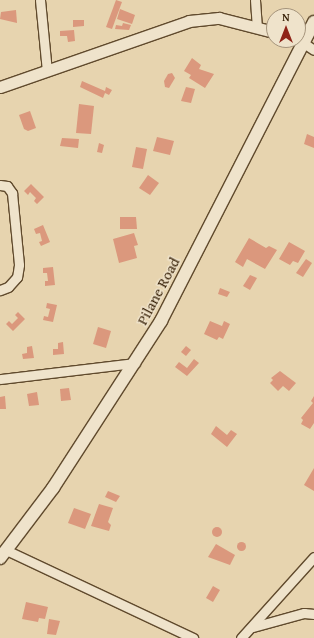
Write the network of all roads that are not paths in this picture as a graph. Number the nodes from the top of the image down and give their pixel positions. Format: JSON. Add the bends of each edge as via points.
{"nodes":[{"id":1,"x":40,"y":0,"type":"edge"},
{"id":2,"x":255,"y":0,"type":"edge"},
{"id":3,"x":314,"y":22,"type":"edge"},
{"id":4,"x":257,"y":26,"type":"junction"},
{"id":5,"x":266,"y":29,"type":"edge"},
{"id":6,"x":306,"y":32,"type":"edge"},
{"id":7,"x":296,"y":48,"type":"edge"},
{"id":8,"x":47,"y":71,"type":"junction"},
{"id":9,"x":0,"y":87,"type":"edge"},
{"id":10,"x":0,"y":185,"type":"edge"},
{"id":11,"x":0,"y":290,"type":"edge"},
{"id":12,"x":135,"y":363,"type":"junction"},
{"id":13,"x":0,"y":378,"type":"edge"},
{"id":14,"x":3,"y":554,"type":"edge"},
{"id":15,"x":314,"y":557,"type":"edge"},
{"id":16,"x":314,"y":614,"type":"edge"},
{"id":17,"x":251,"y":627,"type":"junction"},
{"id":18,"x":193,"y":638,"type":"edge"},
{"id":19,"x":241,"y":638,"type":"edge"}],
"edges":[{"from":1,"to":8,"type":"street"},
{"from":2,"to":4,"type":"street"},
{"from":3,"to":6,"type":"main road","name":"Pilane Road"},
{"from":4,"to":5,"type":"street"},
{"from":4,"to":8,"type":"street","via":[[219,18],[189,21]]},
{"from":7,"to":12,"type":"main road","name":"Pilane Road","via":[[189,268]]},
{"from":8,"to":9,"type":"street"},
{"from":10,"to":11,"type":"street","via":[[7,186],[12,193],[19,265],[17,277],[8,287]]},
{"from":12,"to":13,"type":"street"},
{"from":12,"to":14,"type":"main road","name":"Pilane Road","via":[[54,488]]},
{"from":14,"to":18,"type":"street"},
{"from":15,"to":17,"type":"street"},
{"from":16,"to":17,"type":"street","via":[[304,613]]},
{"from":17,"to":19,"type":"street"}]}
